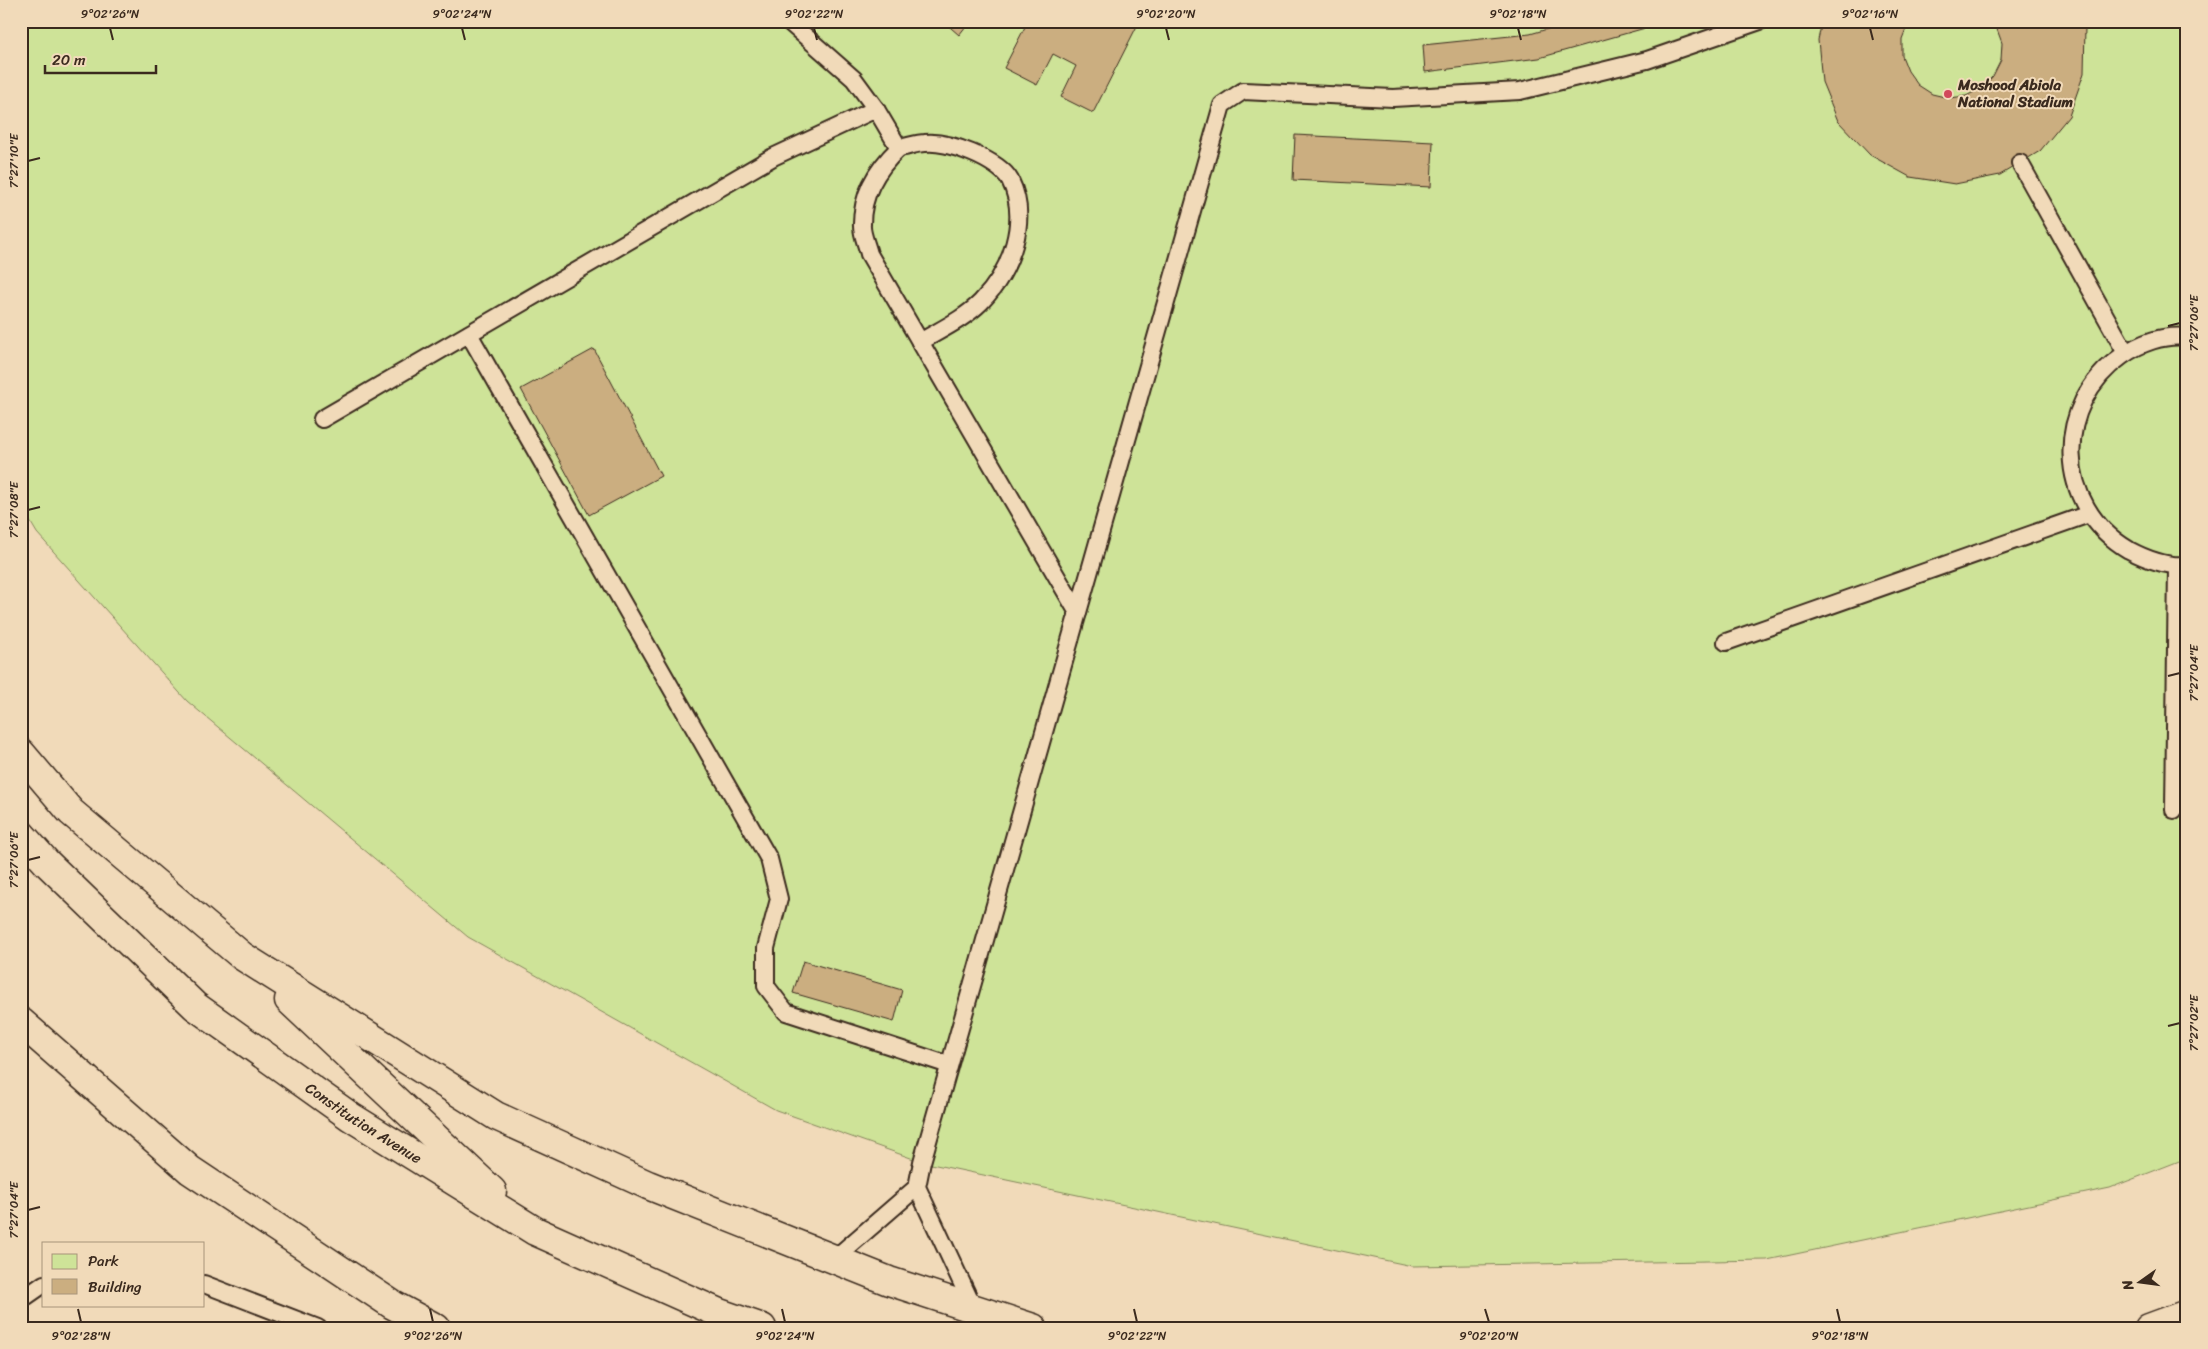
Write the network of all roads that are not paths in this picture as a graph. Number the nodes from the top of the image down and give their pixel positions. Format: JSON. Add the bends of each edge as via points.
{"nodes":[{"id":1,"x":788,"y":21,"type":"edge"},
{"id":2,"x":1760,"y":21,"type":"edge"},
{"id":3,"x":876,"y":109,"type":"junction"},
{"id":4,"x":899,"y":148,"type":"junction"},
{"id":5,"x":2020,"y":163,"type":"dead end"},
{"id":6,"x":469,"y":334,"type":"junction"},
{"id":7,"x":2187,"y":337,"type":"edge"},
{"id":8,"x":920,"y":342,"type":"junction"},
{"id":9,"x":2126,"y":353,"type":"junction"},
{"id":10,"x":322,"y":419,"type":"dead end"},
{"id":11,"x":2089,"y":514,"type":"junction"},
{"id":12,"x":2182,"y":565,"type":"edge"},
{"id":13,"x":1078,"y":612,"type":"junction"},
{"id":14,"x":1726,"y":642,"type":"dead end"},
{"id":15,"x":21,"y":754,"type":"edge"},
{"id":16,"x":2174,"y":810,"type":"dead end"},
{"id":17,"x":21,"y":834,"type":"edge"},
{"id":18,"x":242,"y":956,"type":"junction"},
{"id":19,"x":21,"y":1022,"type":"edge"},
{"id":20,"x":949,"y":1065,"type":"junction"},
{"id":21,"x":917,"y":1187,"type":"junction"},
{"id":22,"x":536,"y":1231,"type":"junction"},
{"id":23,"x":834,"y":1259,"type":"junction"},
{"id":24,"x":205,"y":1284,"type":"edge"},
{"id":25,"x":42,"y":1285,"type":"edge"},
{"id":26,"x":21,"y":1300,"type":"edge"},
{"id":27,"x":974,"y":1309,"type":"junction"},
{"id":28,"x":2187,"y":1314,"type":"edge"},
{"id":29,"x":318,"y":1328,"type":"edge"},
{"id":30,"x":436,"y":1328,"type":"edge"},
{"id":31,"x":762,"y":1328,"type":"edge"},
{"id":32,"x":1033,"y":1328,"type":"edge"},
{"id":33,"x":2149,"y":1328,"type":"edge"}],
"edges":[{"from":1,"to":3,"type":"lane","via":[[854,79]]},
{"from":2,"to":13,"type":"lane","via":[[1647,60],[1520,91],[1393,98],[1243,91],[1222,105]]},
{"from":3,"to":4,"type":"lane"},
{"from":3,"to":6,"type":"lane","via":[[772,157]]},
{"from":4,"to":8,"type":"lane","via":[[881,166],[867,194],[862,224],[869,254]]},
{"from":4,"to":8,"type":"lane","via":[[926,142],[960,148],[990,161],[1009,178],[1019,205],[1017,239],[997,280],[981,302]]},
{"from":5,"to":9,"type":"lane"},
{"from":6,"to":10,"type":"lane"},
{"from":6,"to":20,"type":"lane","via":[[769,859],[779,899],[766,948],[766,986],[786,1012]]},
{"from":7,"to":9,"type":"lane","via":[[2176,336],[2138,345]]},
{"from":8,"to":13,"type":"lane"},
{"from":9,"to":11,"type":"lane","via":[[2105,368],[2082,399],[2071,438],[2074,478]]},
{"from":11,"to":12,"type":"lane","via":[[2113,540],[2143,558]]},
{"from":11,"to":14,"type":"lane"},
{"from":12,"to":16,"type":"lane"},
{"from":13,"to":20,"type":"lane"},
{"from":15,"to":18,"type":"highway","via":[[71,812]]},
{"from":17,"to":22,"type":"highway","name":"Constitution Avenue","via":[[195,1006],[351,1117]]},
{"from":18,"to":22,"type":"highway"},
{"from":18,"to":23,"type":"highway","via":[[496,1116],[648,1185]]},
{"from":19,"to":30,"type":"highway","via":[[190,1170],[394,1304]]},
{"from":20,"to":21,"type":"lane"},
{"from":21,"to":23,"type":"lane"},
{"from":21,"to":27,"type":"lane"},
{"from":22,"to":31,"type":"highway","name":"Constitution Avenue","via":[[719,1313]]},
{"from":23,"to":27,"type":"highway"},
{"from":24,"to":29,"type":"lane"},
{"from":25,"to":26,"type":"lane"},
{"from":27,"to":32,"type":"highway"},
{"from":28,"to":33,"type":"highway"}]}
